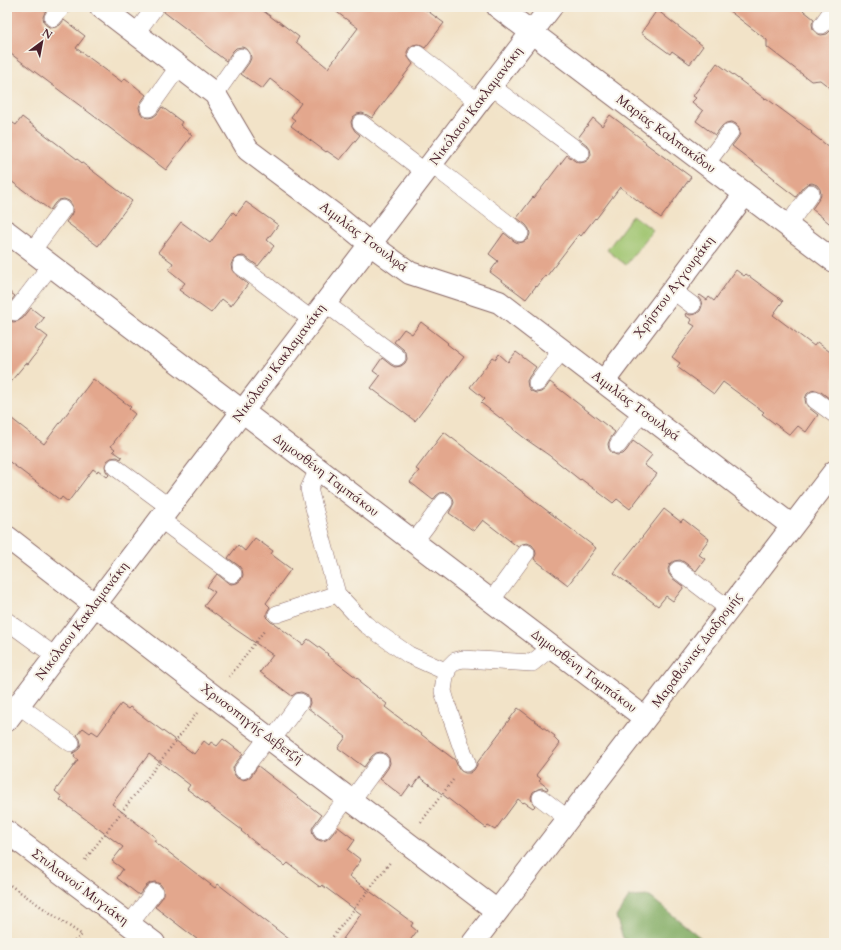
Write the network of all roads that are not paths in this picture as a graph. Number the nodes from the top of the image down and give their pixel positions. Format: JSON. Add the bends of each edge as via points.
{"nodes":[{"id":1,"x":101,"y":7,"type":"edge"},
{"id":2,"x":155,"y":7,"type":"edge"},
{"id":3,"x":498,"y":7,"type":"edge"},
{"id":4,"x":552,"y":7,"type":"edge"},
{"id":5,"x":834,"y":8,"type":"edge"},
{"id":6,"x":822,"y":25,"type":"dead end"},
{"id":7,"x":532,"y":33,"type":"junction"},
{"id":8,"x":136,"y":34,"type":"junction"},
{"id":9,"x":417,"y":54,"type":"dead end"},
{"id":10,"x":241,"y":57,"type":"dead end"},
{"id":11,"x":179,"y":66,"type":"junction"},
{"id":12,"x":215,"y":94,"type":"junction"},
{"id":13,"x":485,"y":94,"type":"junction"},
{"id":14,"x":149,"y":108,"type":"dead end"},
{"id":15,"x":361,"y":123,"type":"dead end"},
{"id":16,"x":730,"y":132,"type":"dead end"},
{"id":17,"x":581,"y":153,"type":"dead end"},
{"id":18,"x":706,"y":164,"type":"junction"},
{"id":19,"x":428,"y":168,"type":"junction"},
{"id":20,"x":811,"y":193,"type":"dead end"},
{"id":21,"x":745,"y":194,"type":"junction"},
{"id":22,"x":63,"y":209,"type":"dead end"},
{"id":23,"x":787,"y":226,"type":"junction"},
{"id":24,"x":7,"y":232,"type":"edge"},
{"id":25,"x":520,"y":233,"type":"dead end"},
{"id":26,"x":370,"y":244,"type":"junction"},
{"id":27,"x":32,"y":251,"type":"junction"},
{"id":28,"x":834,"y":261,"type":"edge"},
{"id":29,"x":51,"y":265,"type":"junction"},
{"id":30,"x":241,"y":266,"type":"dead end"},
{"id":31,"x":672,"y":290,"type":"junction"},
{"id":32,"x":325,"y":303,"type":"junction"},
{"id":33,"x":692,"y":305,"type":"dead end"},
{"id":34,"x":16,"y":312,"type":"dead end"},
{"id":35,"x":312,"y":320,"type":"junction"},
{"id":36,"x":562,"y":350,"type":"junction"},
{"id":37,"x":397,"y":357,"type":"dead end"},
{"id":38,"x":604,"y":381,"type":"junction"},
{"id":39,"x":537,"y":383,"type":"dead end"},
{"id":40,"x":816,"y":400,"type":"dead end"},
{"id":41,"x":243,"y":411,"type":"junction"},
{"id":42,"x":642,"y":411,"type":"junction"},
{"id":43,"x":834,"y":414,"type":"edge"},
{"id":44,"x":618,"y":444,"type":"dead end"},
{"id":45,"x":115,"y":467,"type":"dead end"},
{"id":46,"x":318,"y":469,"type":"junction"},
{"id":47,"x":834,"y":472,"type":"edge"},
{"id":48,"x":444,"y":502,"type":"dead end"},
{"id":49,"x":165,"y":513,"type":"junction"},
{"id":50,"x":792,"y":526,"type":"junction"},
{"id":51,"x":7,"y":537,"type":"edge"},
{"id":52,"x":414,"y":542,"type":"junction"},
{"id":53,"x":526,"y":553,"type":"dead end"},
{"id":54,"x":678,"y":570,"type":"dead end"},
{"id":55,"x":233,"y":574,"type":"dead end"},
{"id":56,"x":337,"y":594,"type":"junction"},
{"id":57,"x":491,"y":601,"type":"junction"},
{"id":58,"x":95,"y":605,"type":"junction"},
{"id":59,"x":729,"y":609,"type":"junction"},
{"id":60,"x":277,"y":614,"type":"road end"},
{"id":61,"x":7,"y":621,"type":"edge"},
{"id":62,"x":552,"y":647,"type":"junction"},
{"id":63,"x":55,"y":656,"type":"junction"},
{"id":64,"x":447,"y":672,"type":"junction"},
{"id":65,"x":300,"y":702,"type":"dead end"},
{"id":66,"x":12,"y":712,"type":"edge"},
{"id":67,"x":645,"y":718,"type":"junction"},
{"id":68,"x":270,"y":738,"type":"junction"},
{"id":69,"x":71,"y":743,"type":"dead end"},
{"id":70,"x":380,"y":762,"type":"dead end"},
{"id":71,"x":467,"y":763,"type":"dead end"},
{"id":72,"x":243,"y":770,"type":"dead end"},
{"id":73,"x":541,"y":798,"type":"dead end"},
{"id":74,"x":350,"y":799,"type":"junction"},
{"id":75,"x":568,"y":819,"type":"junction"},
{"id":76,"x":322,"y":831,"type":"dead end"},
{"id":77,"x":7,"y":832,"type":"edge"},
{"id":78,"x":154,"y":892,"type":"dead end"},
{"id":79,"x":497,"y":911,"type":"junction"},
{"id":80,"x":129,"y":925,"type":"junction"},
{"id":81,"x":154,"y":943,"type":"edge"},
{"id":82,"x":473,"y":943,"type":"edge"}],
"edges":[{"from":1,"to":8,"type":"street","name":"Αιμιλίας Τσουλφά"},
{"from":2,"to":8,"type":"street"},
{"from":3,"to":7,"type":"street","name":"Μαρίας Καλπακίδου"},
{"from":4,"to":7,"type":"street","name":"Νικόλαου Κακλαμανάκη"},
{"from":5,"to":6,"type":"street"},
{"from":7,"to":13,"type":"street","name":"Νικόλαου Κακλαμανάκη"},
{"from":7,"to":18,"type":"street","name":"Μαρίας Καλπακίδου"},
{"from":8,"to":11,"type":"street","name":"Αιμιλίας Τσουλφά"},
{"from":9,"to":13,"type":"street"},
{"from":10,"to":12,"type":"street"},
{"from":11,"to":12,"type":"street","name":"Αιμιλίας Τσουλφά"},
{"from":11,"to":14,"type":"street"},
{"from":12,"to":26,"type":"street","name":"Αιμιλίας Τσουλφά","via":[[248,150]]},
{"from":13,"to":17,"type":"street"},
{"from":13,"to":19,"type":"street","name":"Νικόλαου Κακλαμανάκη"},
{"from":15,"to":19,"type":"street"},
{"from":16,"to":18,"type":"street"},
{"from":18,"to":21,"type":"street","name":"Μαρίας Καλπακίδου"},
{"from":19,"to":25,"type":"street"},
{"from":19,"to":26,"type":"street","name":"Νικόλαου Κακλαμανάκη"},
{"from":20,"to":23,"type":"street"},
{"from":21,"to":23,"type":"street","name":"Μαρίας Καλπακίδου"},
{"from":21,"to":31,"type":"street","name":"Χρήστου Αγγουράκη"},
{"from":22,"to":27,"type":"street"},
{"from":23,"to":28,"type":"street","name":"Μαρίας Καλπακίδου"},
{"from":24,"to":27,"type":"street","name":"Δημοσθένη Ταμπάκου"},
{"from":26,"to":32,"type":"street","name":"Νικόλαου Κακλαμανάκη"},
{"from":26,"to":36,"type":"street","name":"Αιμιλίας Τσουλφά","via":[[410,273],[499,302]]},
{"from":27,"to":29,"type":"street","name":"Δημοσθένη Ταμπάκου"},
{"from":29,"to":34,"type":"street"},
{"from":29,"to":41,"type":"street","name":"Δημοσθένη Ταμπάκου"},
{"from":30,"to":35,"type":"street"},
{"from":31,"to":33,"type":"street"},
{"from":31,"to":38,"type":"street","name":"Χρήστου Αγγουράκη"},
{"from":32,"to":35,"type":"street","name":"Νικόλαου Κακλαμανάκη"},
{"from":32,"to":37,"type":"street"},
{"from":35,"to":41,"type":"street","name":"Νικόλαου Κακλαμανάκη"},
{"from":36,"to":38,"type":"street","name":"Αιμιλίας Τσουλφά"},
{"from":36,"to":39,"type":"street"},
{"from":38,"to":42,"type":"street","name":"Αιμιλίας Τσουλφά"},
{"from":40,"to":43,"type":"street"},
{"from":41,"to":46,"type":"street","name":"Δημοσθένη Ταμπάκου"},
{"from":41,"to":49,"type":"street","name":"Νικόλαου Κακλαμανάκη"},
{"from":42,"to":44,"type":"street"},
{"from":42,"to":50,"type":"street","name":"Αιμιλίας Τσουλφά"},
{"from":45,"to":49,"type":"street"},
{"from":46,"to":52,"type":"street","name":"Δημοσθένη Ταμπάκου"},
{"from":46,"to":56,"type":"street","via":[[309,489]]},
{"from":47,"to":50,"type":"street","name":"Μαραθώνιας Διαδρομής"},
{"from":48,"to":52,"type":"street"},
{"from":49,"to":55,"type":"street"},
{"from":49,"to":58,"type":"street","name":"Νικόλαου Κακλαμανάκη"},
{"from":50,"to":59,"type":"street","name":"Μαραθώνιας Διαδρομής"},
{"from":51,"to":58,"type":"street","name":"Χρυσοπηγής Δεβετζή"},
{"from":52,"to":57,"type":"street","name":"Δημοσθένη Ταμπάκου"},
{"from":53,"to":57,"type":"street"},
{"from":54,"to":59,"type":"street"},
{"from":56,"to":60,"type":"street"},
{"from":56,"to":64,"type":"street","via":[[365,624],[409,655]]},
{"from":57,"to":62,"type":"street","name":"Δημοσθένη Ταμπάκου"},
{"from":58,"to":63,"type":"street","name":"Νικόλαου Κακλαμανάκη"},
{"from":58,"to":68,"type":"street","name":"Χρυσοπηγής Δεβετζή"},
{"from":59,"to":67,"type":"street","name":"Μαραθώνιας Διαδρομής"},
{"from":61,"to":63,"type":"street"},
{"from":62,"to":64,"type":"street","via":[[532,663],[463,658],[455,661]]},
{"from":62,"to":67,"type":"street","name":"Δημοσθένη Ταμπάκου"},
{"from":63,"to":66,"type":"street","name":"Νικόλαου Κακλαμανάκη"},
{"from":64,"to":71,"type":"street","via":[[442,690]]},
{"from":65,"to":68,"type":"street"},
{"from":66,"to":69,"type":"street"},
{"from":67,"to":75,"type":"street","name":"Μαραθώνιας Διαδρομής"},
{"from":68,"to":72,"type":"street"},
{"from":68,"to":74,"type":"street","name":"Χρυσοπηγής Δεβετζή"},
{"from":70,"to":74,"type":"street"},
{"from":73,"to":75,"type":"street"},
{"from":74,"to":76,"type":"street"},
{"from":74,"to":79,"type":"street","name":"Χρυσοπηγής Δεβετζή"},
{"from":75,"to":79,"type":"street","name":"Μαραθώνιας Διαδρομής"},
{"from":77,"to":80,"type":"street","name":"Στυλιανού Μυγιάκη"},
{"from":78,"to":80,"type":"street"},
{"from":79,"to":82,"type":"street","name":"Μαραθώνιας Διαδρομής"},
{"from":80,"to":81,"type":"street","name":"Στυλιανού Μυγιάκη"}]}
